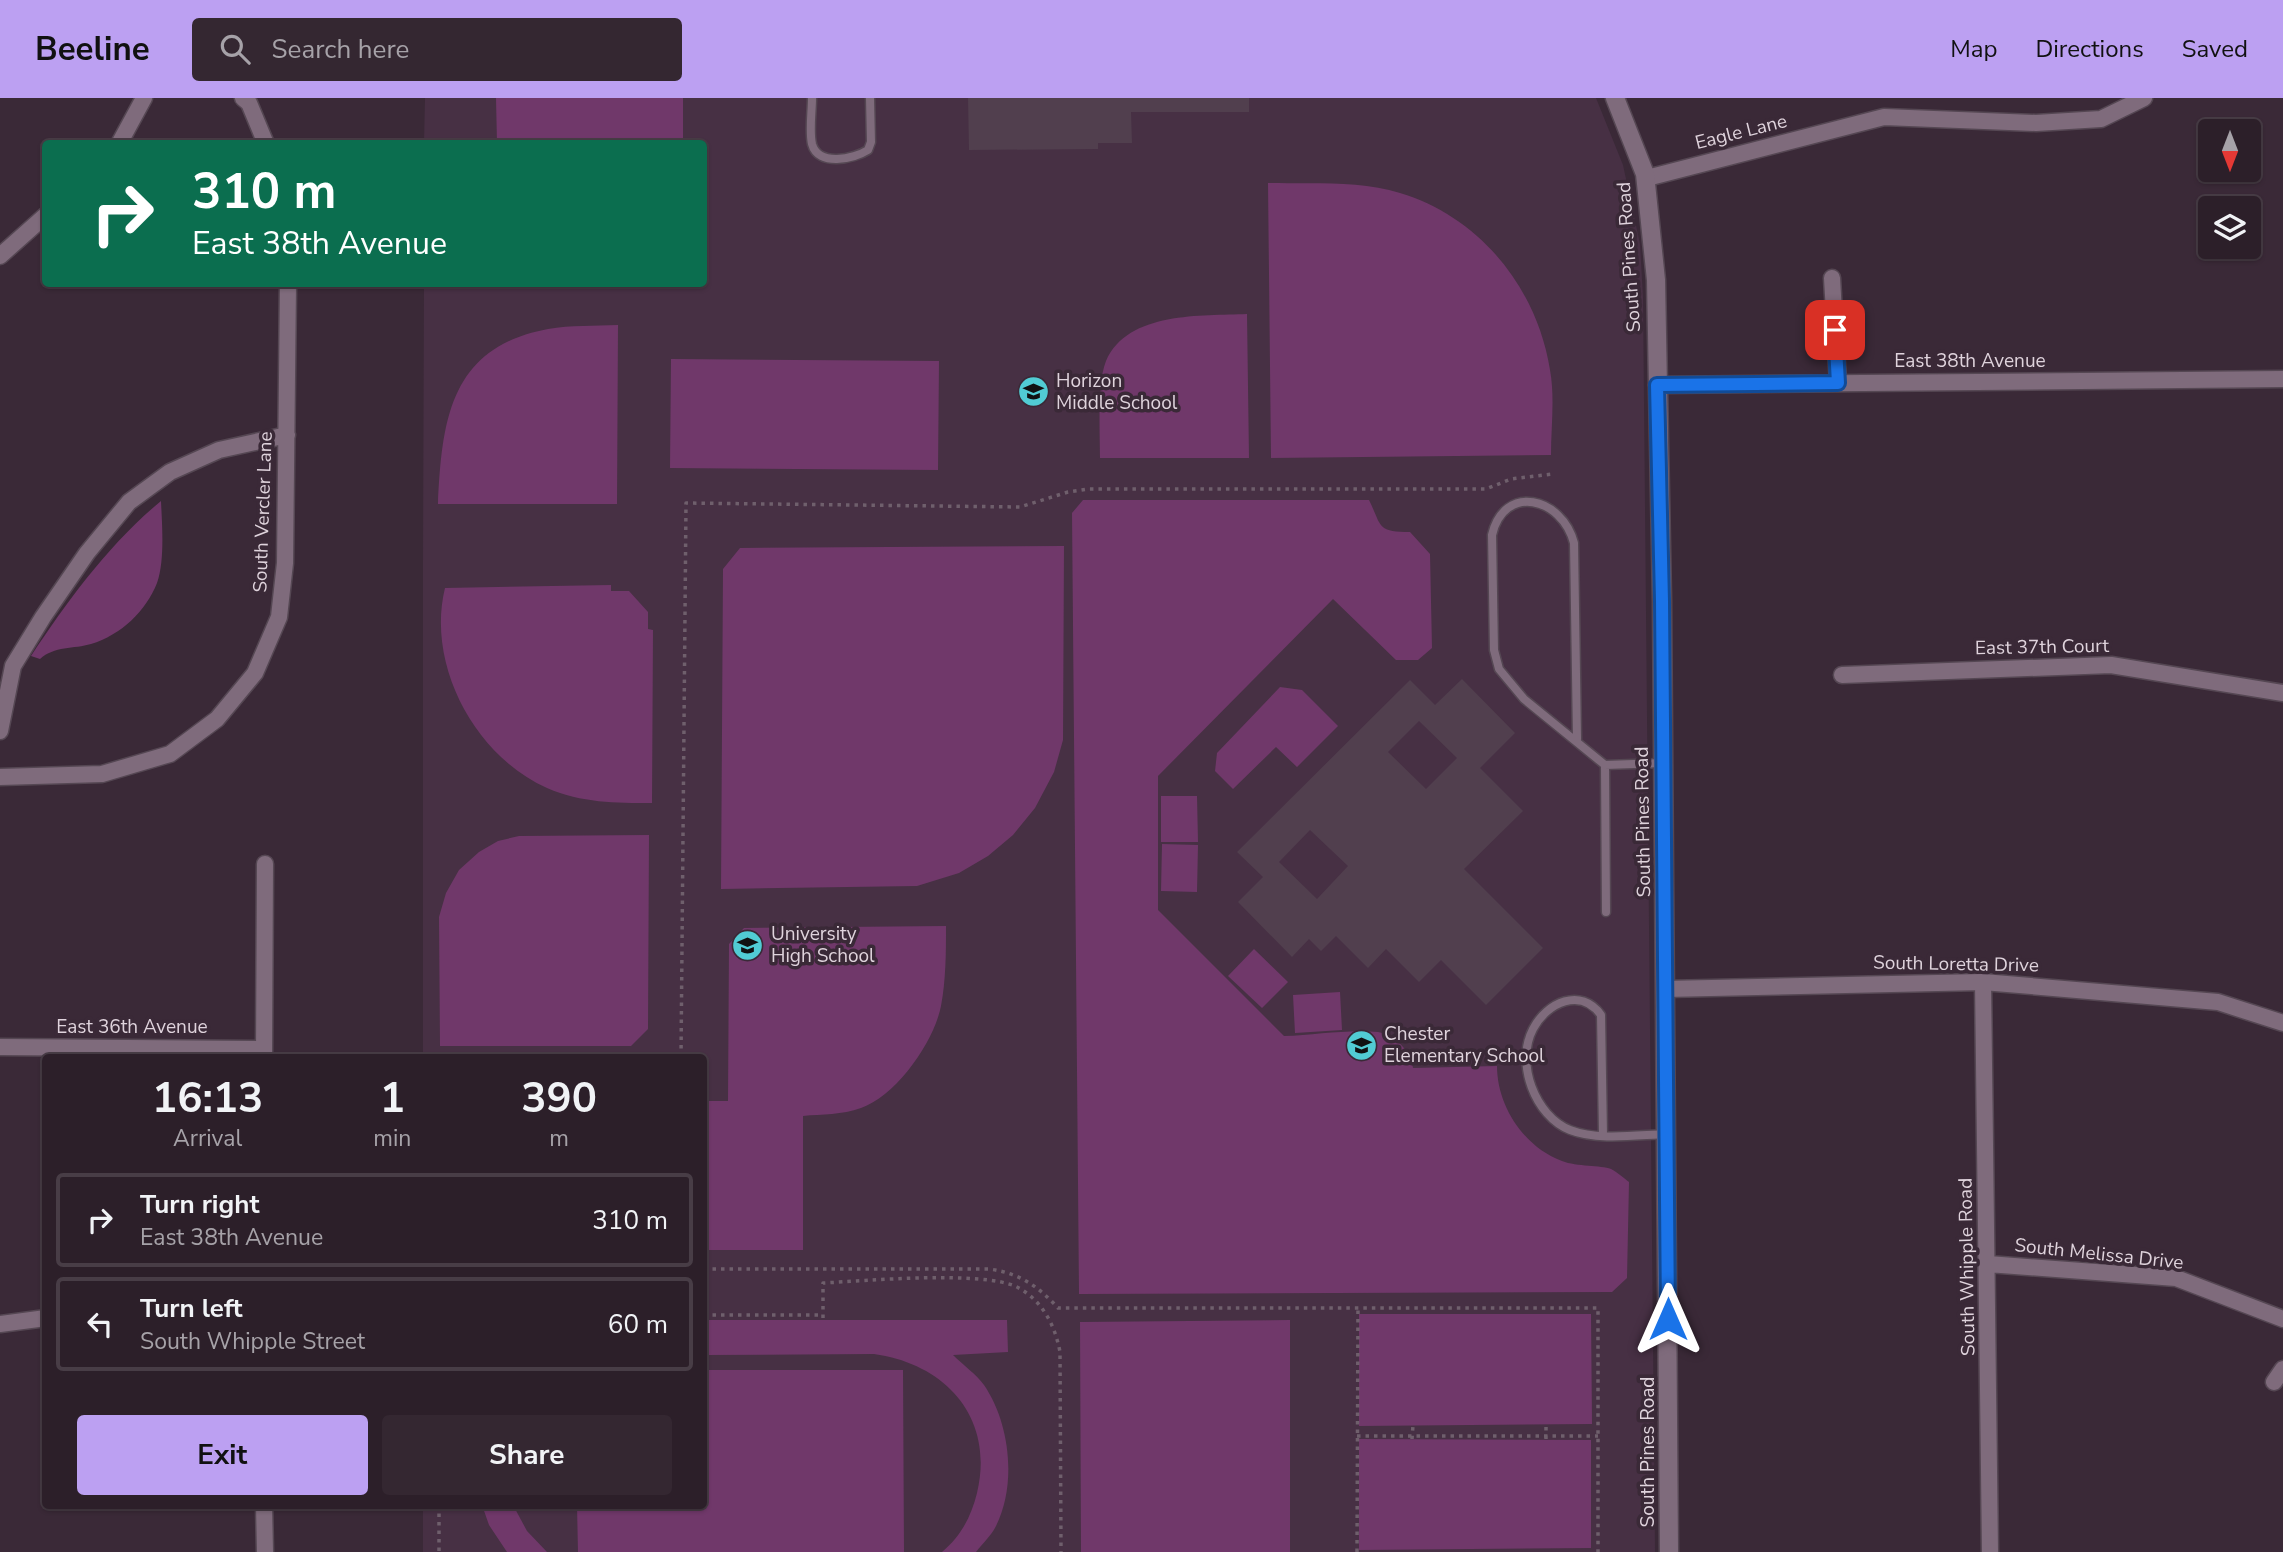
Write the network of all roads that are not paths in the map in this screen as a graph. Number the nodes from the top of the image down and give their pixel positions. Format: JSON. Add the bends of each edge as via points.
{"nodes":[{"id":1,"x":144,"y":98,"type":"edge"},
{"id":2,"x":243,"y":98,"type":"edge"},
{"id":3,"x":812,"y":98,"type":"edge"},
{"id":4,"x":870,"y":98,"type":"edge"},
{"id":5,"x":1615,"y":98,"type":"edge"},
{"id":6,"x":2142,"y":100,"type":"edge"},
{"id":7,"x":121,"y":140,"type":"edge"},
{"id":8,"x":265,"y":140,"type":"edge"},
{"id":9,"x":1645,"y":174,"type":"junction"},
{"id":10,"x":42,"y":219,"type":"edge"},
{"id":11,"x":0,"y":256,"type":"edge"},
{"id":12,"x":1832,"y":278,"type":"dead end"},
{"id":13,"x":288,"y":287,"type":"edge"},
{"id":14,"x":2283,"y":379,"type":"edge"},
{"id":15,"x":1838,"y":383,"type":"junction"},
{"id":16,"x":1657,"y":385,"type":"junction"},
{"id":17,"x":287,"y":435,"type":"junction"},
{"id":18,"x":1842,"y":675,"type":"dead end"},
{"id":19,"x":2283,"y":693,"type":"edge"},
{"id":20,"x":0,"y":731,"type":"edge"},
{"id":21,"x":1577,"y":739,"type":"junction"},
{"id":22,"x":1663,"y":763,"type":"junction"},
{"id":23,"x":1605,"y":765,"type":"junction"},
{"id":24,"x":0,"y":777,"type":"edge"},
{"id":25,"x":265,"y":864,"type":"dead end"},
{"id":26,"x":1606,"y":912,"type":"dead end"},
{"id":27,"x":1983,"y":982,"type":"junction"},
{"id":28,"x":1665,"y":989,"type":"junction"},
{"id":29,"x":2283,"y":1023,"type":"edge"},
{"id":30,"x":0,"y":1047,"type":"edge"},
{"id":31,"x":264,"y":1053,"type":"edge"},
{"id":32,"x":1667,"y":1134,"type":"junction"},
{"id":33,"x":1603,"y":1135,"type":"junction"},
{"id":34,"x":1988,"y":1264,"type":"junction"},
{"id":35,"x":42,"y":1319,"type":"edge"},
{"id":36,"x":2283,"y":1319,"type":"edge"},
{"id":37,"x":0,"y":1324,"type":"edge"},
{"id":38,"x":264,"y":1509,"type":"edge"},
{"id":39,"x":265,"y":1552,"type":"edge"},
{"id":40,"x":1669,"y":1552,"type":"edge"},
{"id":41,"x":1990,"y":1552,"type":"edge"}],
"edges":[{"from":1,"to":7,"type":"street"},
{"from":2,"to":8,"type":"street"},
{"from":3,"to":4,"type":"lane","via":[[811,142],[823,156],[836,159],[868,150]]},
{"from":5,"to":9,"type":"street","name":"South Pines Road"},
{"from":6,"to":9,"type":"street","name":"Eagle Lane","via":[[2101,119],[2036,123],[1884,117],[1647,178]]},
{"from":9,"to":16,"type":"street","name":"South Pines Road","via":[[1656,279]]},
{"from":10,"to":11,"type":"street"},
{"from":12,"to":15,"type":"street"},
{"from":13,"to":17,"type":"street","name":"South Vercler Lane"},
{"from":14,"to":15,"type":"street","name":"East 38th Avenue"},
{"from":15,"to":16,"type":"street","name":"East 38th Avenue"},
{"from":16,"to":22,"type":"street","name":"South Pines Road"},
{"from":17,"to":20,"type":"street","via":[[219,450],[170,472],[129,502],[87,553],[13,666]]},
{"from":17,"to":24,"type":"street","name":"South Vercler Lane","via":[[285,563],[279,617],[255,674],[217,719],[170,754],[102,774]]},
{"from":18,"to":19,"type":"street","name":"East 37th Court","via":[[2111,665]]},
{"from":21,"to":21,"type":"lane","via":[[1549,720],[1504,677],[1495,660],[1492,535],[1498,520],[1520,503],[1548,507],[1563,518],[1574,543]]},
{"from":21,"to":23,"type":"lane"},
{"from":22,"to":23,"type":"lane"},
{"from":22,"to":28,"type":"street","name":"South Pines Road"},
{"from":23,"to":26,"type":"lane"},
{"from":25,"to":31,"type":"street"},
{"from":27,"to":28,"type":"street","name":"South Loretta Drive"},
{"from":27,"to":29,"type":"street","name":"South Loretta Drive","via":[[2218,1002]]},
{"from":27,"to":34,"type":"street","name":"South Whipple Road"},
{"from":28,"to":32,"type":"street","name":"South Pines Road"},
{"from":30,"to":31,"type":"street","name":"East 36th Avenue"},
{"from":32,"to":33,"type":"lane"},
{"from":32,"to":40,"type":"street","name":"South Pines Road"},
{"from":33,"to":33,"type":"lane","via":[[1558,1125],[1543,1111],[1529,1077],[1532,1031],[1560,1004],[1584,999],[1601,1015]]},
{"from":34,"to":36,"type":"street","name":"South Melissa Drive","via":[[2176,1278]]},
{"from":34,"to":41,"type":"street","name":"South Whipple Road"},
{"from":35,"to":37,"type":"street"},
{"from":38,"to":39,"type":"street"}]}
